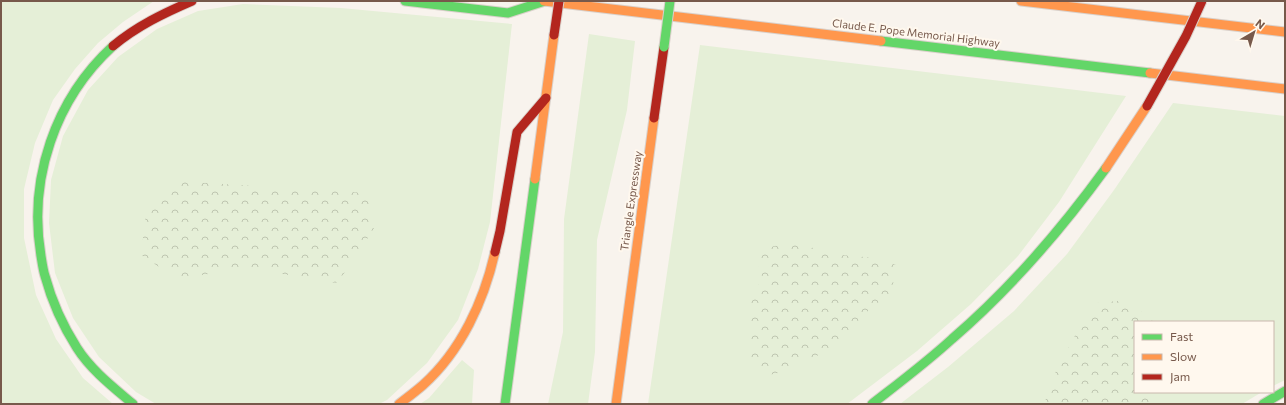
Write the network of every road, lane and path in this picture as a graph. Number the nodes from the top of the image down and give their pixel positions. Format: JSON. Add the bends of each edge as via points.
{"nodes":[{"id":1,"x":192,"y":1,"type":"edge"},
{"id":2,"x":405,"y":1,"type":"edge"},
{"id":3,"x":544,"y":1,"type":"edge"},
{"id":4,"x":558,"y":1,"type":"edge"},
{"id":5,"x":670,"y":1,"type":"edge"},
{"id":6,"x":1021,"y":1,"type":"edge"},
{"id":7,"x":1202,"y":1,"type":"edge"},
{"id":8,"x":1285,"y":32,"type":"edge"},
{"id":9,"x":1285,"y":89,"type":"edge"},
{"id":10,"x":546,"y":98,"type":"junction"},
{"id":11,"x":1285,"y":391,"type":"edge"},
{"id":12,"x":133,"y":404,"type":"edge"},
{"id":13,"x":399,"y":404,"type":"edge"},
{"id":14,"x":505,"y":404,"type":"edge"},
{"id":15,"x":616,"y":404,"type":"edge"},
{"id":16,"x":872,"y":404,"type":"edge"},
{"id":17,"x":1263,"y":404,"type":"edge"}],
"edges":[{"from":1,"to":12,"type":"highway","via":[[146,22],[104,55],[86,75],[58,120],[41,170],[37,196],[39,250],[52,301],[78,348],[94,369]]},
{"from":2,"to":3,"type":"highway","via":[[508,13]]},
{"from":3,"to":9,"type":"highway","name":"Claude E. Pope Memorial Highway"},
{"from":4,"to":10,"type":"highway","bridge":true},
{"from":5,"to":15,"type":"highway","name":"Triangle Expressway","bridge":true},
{"from":6,"to":8,"type":"highway"},
{"from":7,"to":16,"type":"highway","bridge":true,"via":[[1148,106],[1093,188],[1057,234],[976,319]]},
{"from":10,"to":13,"type":"highway","via":[[517,132],[493,264],[473,317],[441,366]]},
{"from":10,"to":14,"type":"highway"},
{"from":11,"to":17,"type":"highway"}]}
